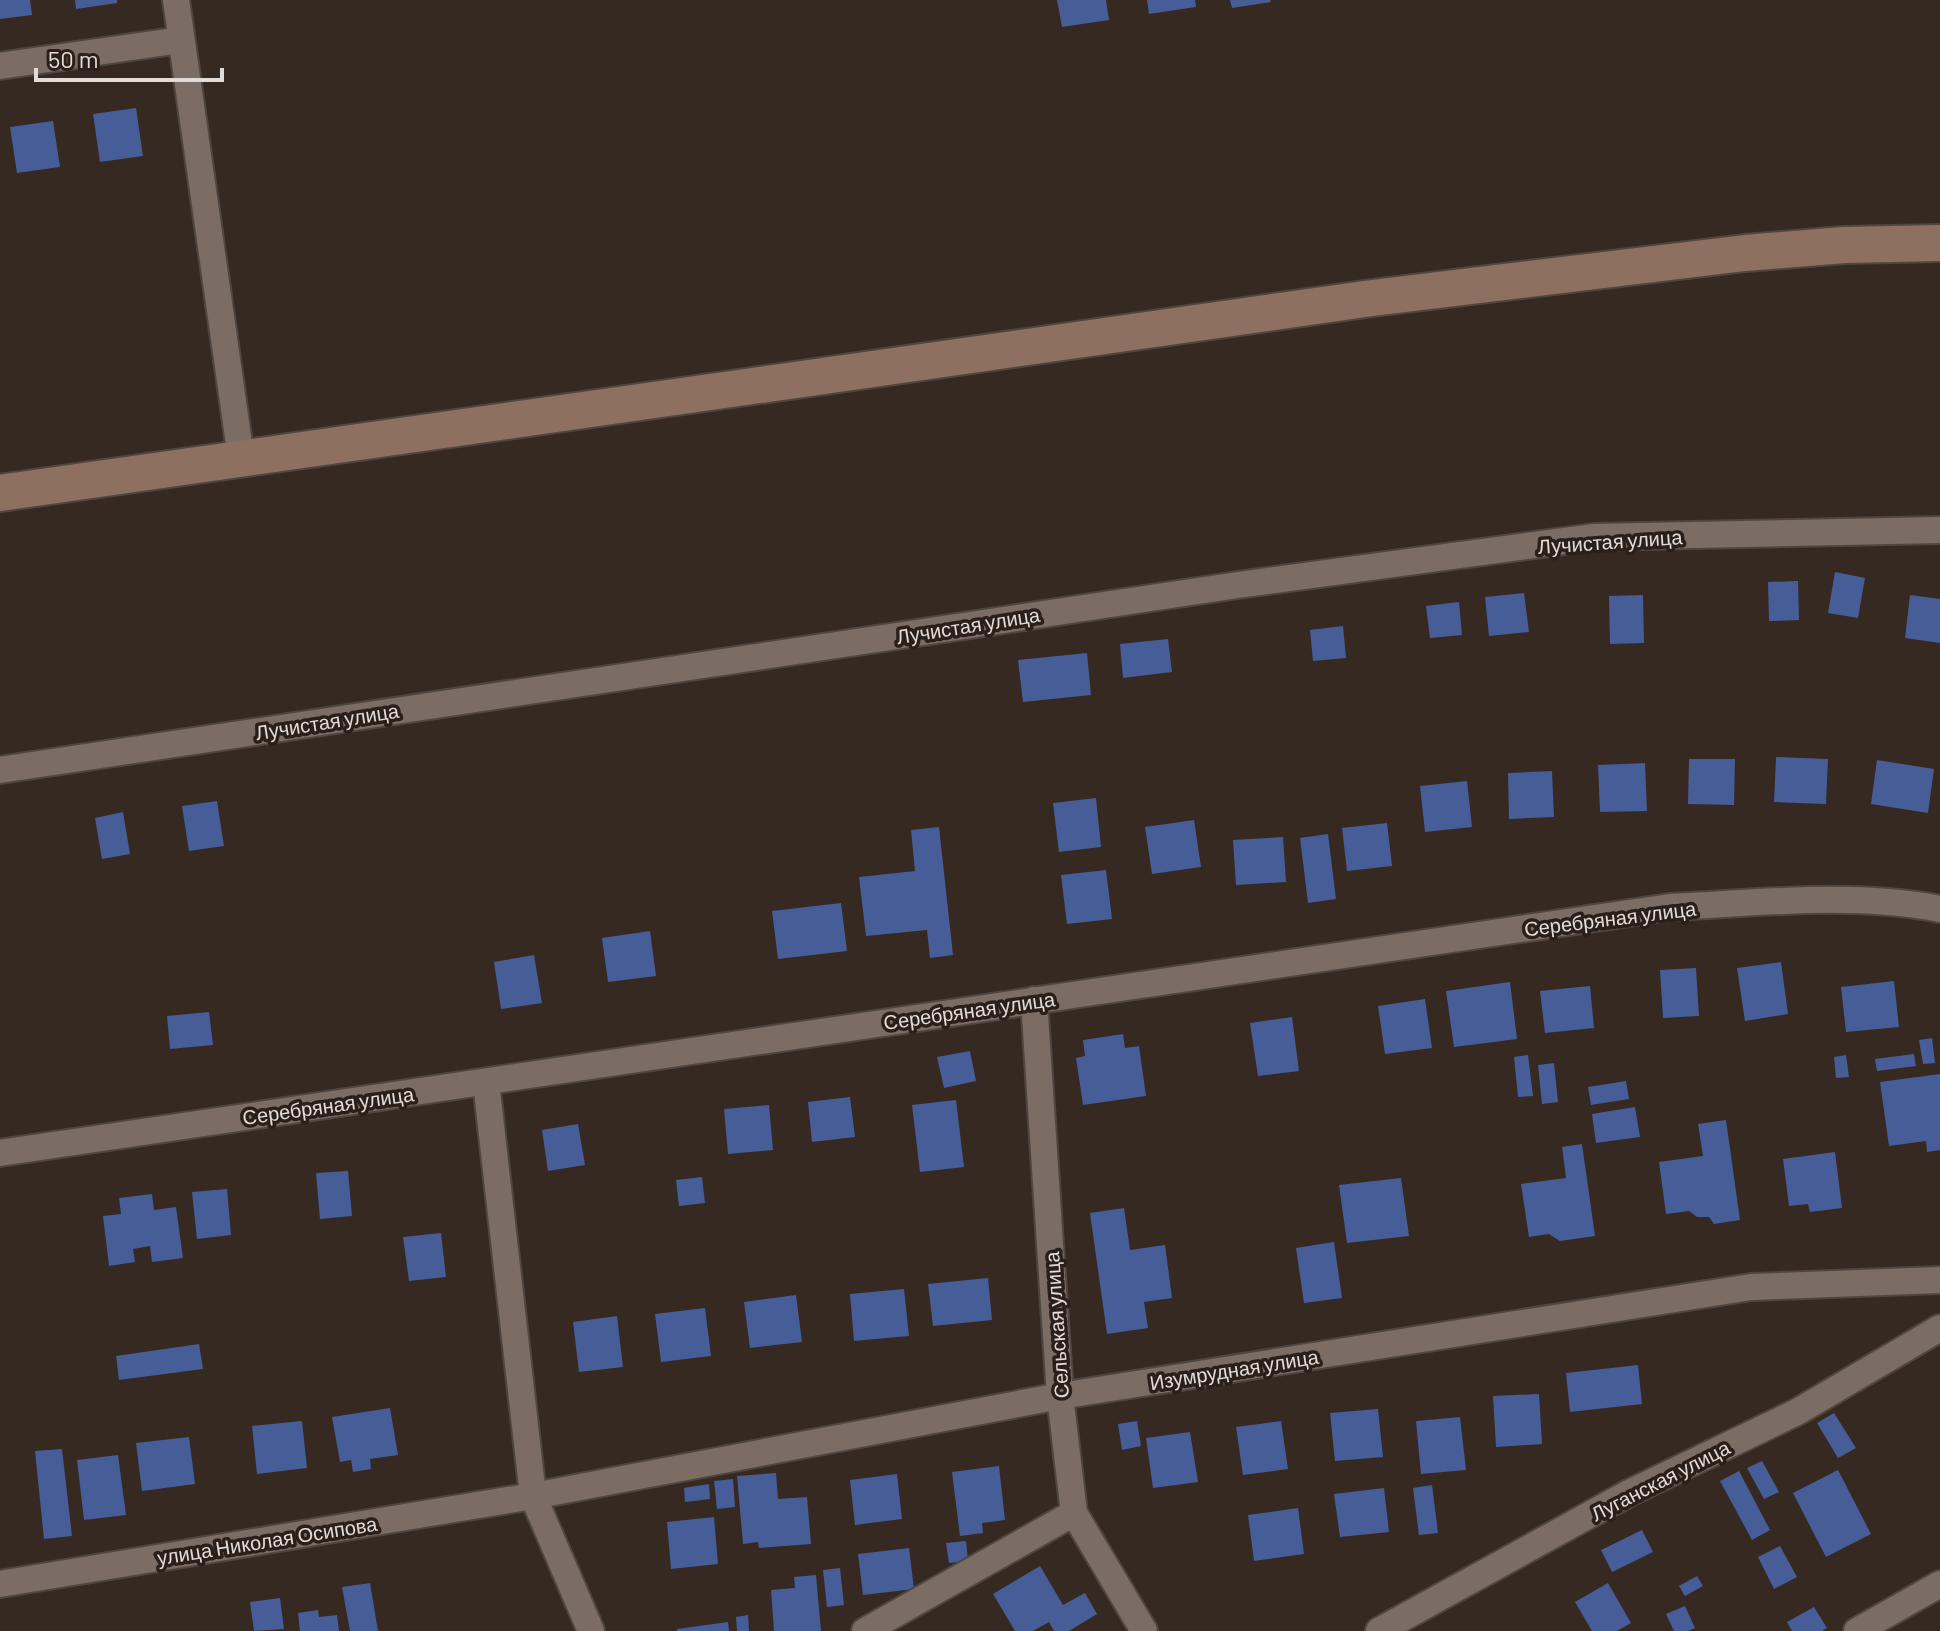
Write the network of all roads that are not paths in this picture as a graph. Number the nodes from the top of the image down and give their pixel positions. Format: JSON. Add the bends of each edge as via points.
{"nodes":[{"id":1,"x":176,"y":0,"type":"edge"},
{"id":2,"x":181,"y":40,"type":"junction"},
{"id":3,"x":0,"y":66,"type":"edge"},
{"id":4,"x":1940,"y":243,"type":"edge"},
{"id":5,"x":241,"y":458,"type":"junction"},
{"id":6,"x":0,"y":493,"type":"edge"},
{"id":7,"x":1940,"y":530,"type":"edge"},
{"id":8,"x":0,"y":770,"type":"edge"},
{"id":9,"x":1940,"y":909,"type":"edge"},
{"id":10,"x":1034,"y":1000,"type":"junction"},
{"id":11,"x":486,"y":1082,"type":"junction"},
{"id":12,"x":0,"y":1153,"type":"edge"},
{"id":13,"x":1940,"y":1280,"type":"edge"},
{"id":14,"x":1940,"y":1328,"type":"edge"},
{"id":15,"x":1060,"y":1396,"type":"junction"},
{"id":16,"x":533,"y":1496,"type":"junction"},
{"id":17,"x":1074,"y":1513,"type":"junction"},
{"id":18,"x":0,"y":1584,"type":"edge"},
{"id":19,"x":1940,"y":1584,"type":"edge"},
{"id":20,"x":591,"y":1631,"type":"edge"},
{"id":21,"x":865,"y":1631,"type":"edge"},
{"id":22,"x":1144,"y":1631,"type":"edge"},
{"id":23,"x":1379,"y":1631,"type":"edge"},
{"id":24,"x":1857,"y":1631,"type":"edge"}],
"edges":[{"from":1,"to":2,"type":"street"},
{"from":2,"to":3,"type":"street"},
{"from":2,"to":5,"type":"street"},
{"from":4,"to":5,"type":"main road","via":[[1745,253],[1372,298]]},
{"from":5,"to":6,"type":"main road"},
{"from":7,"to":8,"type":"street","name":"Лучистая улица","via":[[1594,537]]},
{"from":9,"to":10,"type":"street","name":"Серебряная улица","via":[[1830,900],[1670,907]]},
{"from":10,"to":11,"type":"street","name":"Серебряная улица"},
{"from":10,"to":15,"type":"street","name":"Сельская улица"},
{"from":11,"to":12,"type":"street","name":"Серебряная улица"},
{"from":11,"to":16,"type":"street"},
{"from":13,"to":15,"type":"street","name":"Изумрудная улица","via":[[1751,1287]]},
{"from":14,"to":23,"type":"street","name":"Луганская улица","via":[[1797,1412],[1629,1493]]},
{"from":15,"to":16,"type":"street","name":"Изумрудная улица"},
{"from":15,"to":17,"type":"street","name":"Сельская улица"},
{"from":16,"to":18,"type":"street","name":"улица Николая Осипова"},
{"from":16,"to":20,"type":"street"},
{"from":17,"to":21,"type":"street"},
{"from":17,"to":22,"type":"street","name":"Сельская улица"},
{"from":19,"to":24,"type":"street"}]}
